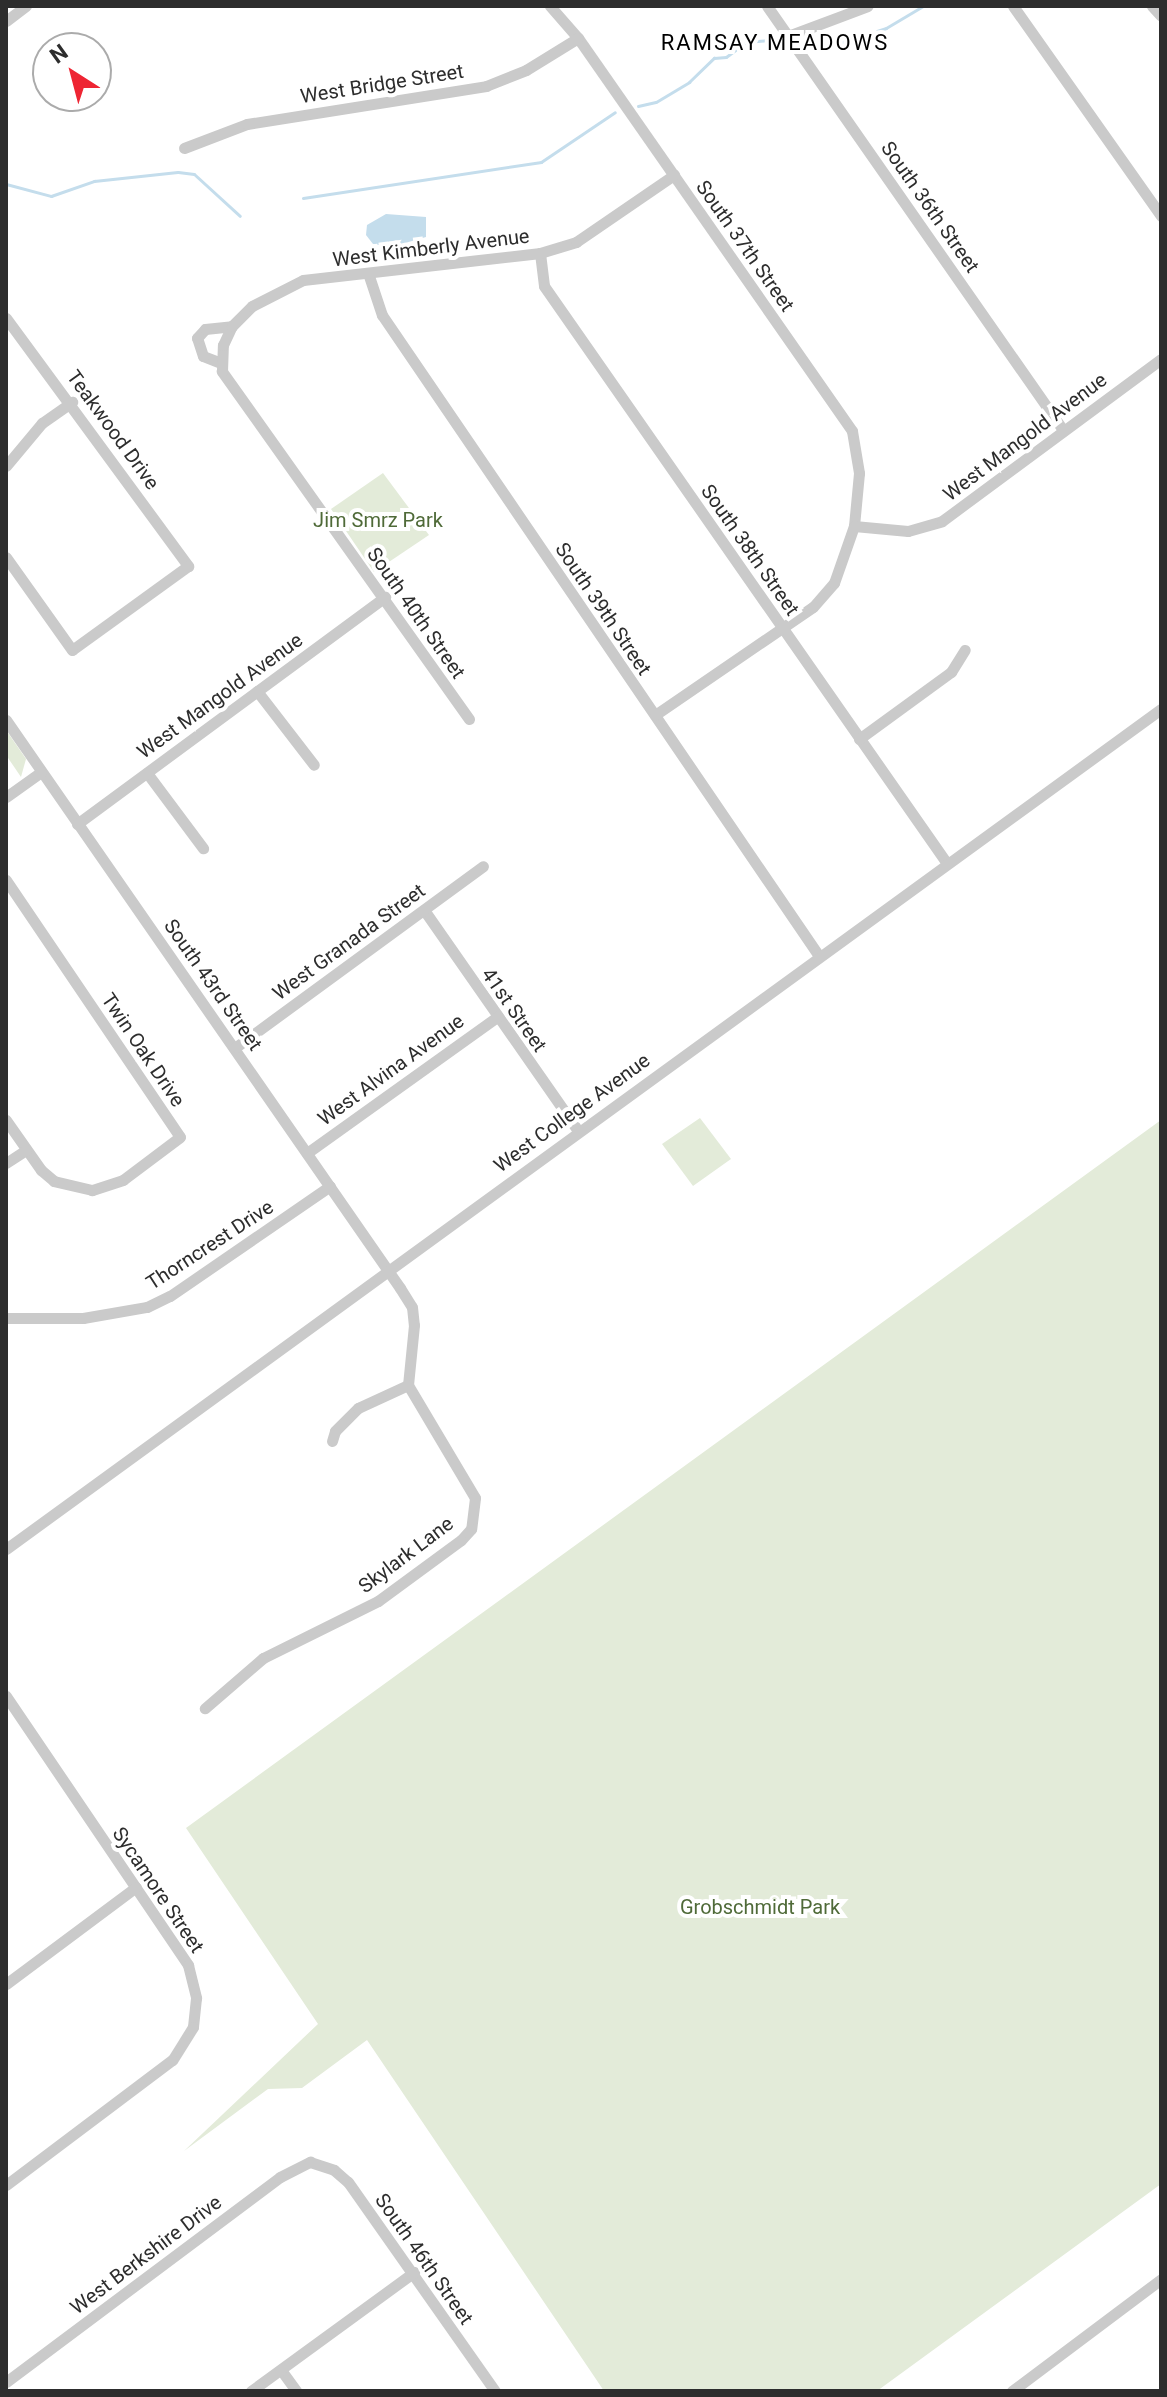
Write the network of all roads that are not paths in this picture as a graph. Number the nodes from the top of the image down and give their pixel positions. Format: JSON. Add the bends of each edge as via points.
{"nodes":[{"id":1,"x":26,"y":6,"type":"edge"},
{"id":2,"x":550,"y":6,"type":"edge"},
{"id":3,"x":767,"y":6,"type":"edge"},
{"id":4,"x":868,"y":6,"type":"edge"},
{"id":5,"x":1013,"y":6,"type":"edge"},
{"id":6,"x":1152,"y":6,"type":"edge"},
{"id":7,"x":1161,"y":16,"type":"edge"},
{"id":8,"x":6,"y":21,"type":"edge"},
{"id":9,"x":788,"y":36,"type":"junction"},
{"id":10,"x":578,"y":38,"type":"junction"},
{"id":11,"x":184,"y":148,"type":"dead end"},
{"id":12,"x":674,"y":175,"type":"junction"},
{"id":13,"x":1161,"y":216,"type":"edge"},
{"id":14,"x":540,"y":253,"type":"junction"},
{"id":15,"x":369,"y":276,"type":"junction"},
{"id":16,"x":6,"y":318,"type":"edge"},
{"id":17,"x":232,"y":326,"type":"junction"},
{"id":18,"x":1161,"y":359,"type":"edge"},
{"id":19,"x":222,"y":367,"type":"junction"},
{"id":20,"x":72,"y":402,"type":"junction"},
{"id":21,"x":1063,"y":430,"type":"junction"},
{"id":22,"x":6,"y":466,"type":"edge"},
{"id":23,"x":854,"y":526,"type":"junction"},
{"id":24,"x":6,"y":557,"type":"edge"},
{"id":25,"x":385,"y":597,"type":"junction"},
{"id":26,"x":784,"y":631,"type":"junction"},
{"id":27,"x":965,"y":650,"type":"dead end"},
{"id":28,"x":257,"y":691,"type":"junction"},
{"id":29,"x":1161,"y":709,"type":"edge"},
{"id":30,"x":655,"y":715,"type":"junction"},
{"id":31,"x":469,"y":719,"type":"dead end"},
{"id":32,"x":6,"y":720,"type":"edge"},
{"id":33,"x":859,"y":739,"type":"junction"},
{"id":34,"x":314,"y":765,"type":"dead end"},
{"id":35,"x":41,"y":772,"type":"junction"},
{"id":36,"x":147,"y":773,"type":"junction"},
{"id":37,"x":6,"y":797,"type":"edge"},
{"id":38,"x":77,"y":824,"type":"junction"},
{"id":39,"x":203,"y":848,"type":"dead end"},
{"id":40,"x":946,"y":862,"type":"junction"},
{"id":41,"x":483,"y":866,"type":"dead end"},
{"id":42,"x":6,"y":880,"type":"edge"},
{"id":43,"x":424,"y":910,"type":"junction"},
{"id":44,"x":819,"y":956,"type":"junction"},
{"id":45,"x":497,"y":1017,"type":"junction"},
{"id":46,"x":236,"y":1047,"type":"junction"},
{"id":47,"x":6,"y":1120,"type":"edge"},
{"id":48,"x":577,"y":1129,"type":"junction"},
{"id":49,"x":26,"y":1150,"type":"junction"},
{"id":50,"x":307,"y":1153,"type":"junction"},
{"id":51,"x":6,"y":1163,"type":"edge"},
{"id":52,"x":330,"y":1186,"type":"junction"},
{"id":53,"x":388,"y":1273,"type":"junction"},
{"id":54,"x":6,"y":1318,"type":"edge"},
{"id":55,"x":408,"y":1385,"type":"junction"},
{"id":56,"x":332,"y":1441,"type":"dead end"},
{"id":57,"x":6,"y":1549,"type":"edge"},
{"id":58,"x":6,"y":1696,"type":"edge"},
{"id":59,"x":205,"y":1708,"type":"dead end"},
{"id":60,"x":136,"y":1887,"type":"junction"},
{"id":61,"x":6,"y":1984,"type":"edge"},
{"id":62,"x":310,"y":2162,"type":"joint"},
{"id":63,"x":6,"y":2185,"type":"edge"},
{"id":64,"x":414,"y":2272,"type":"junction"},
{"id":65,"x":1161,"y":2279,"type":"edge"},
{"id":66,"x":281,"y":2370,"type":"junction"},
{"id":67,"x":6,"y":2382,"type":"edge"},
{"id":68,"x":251,"y":2391,"type":"edge"},
{"id":69,"x":296,"y":2391,"type":"edge"},
{"id":70,"x":495,"y":2391,"type":"edge"},
{"id":71,"x":1012,"y":2391,"type":"edge"}],
"edges":[{"from":1,"to":8,"type":"street"},
{"from":2,"to":10,"type":"street","name":"South 37th Street"},
{"from":3,"to":9,"type":"street","name":"South 36th Street"},
{"from":4,"to":9,"type":"street"},
{"from":5,"to":13,"type":"street"},
{"from":6,"to":7,"type":"street"},
{"from":9,"to":21,"type":"street","name":"South 36th Street"},
{"from":10,"to":11,"type":"street","name":"West Bridge Street","via":[[526,70],[486,86],[247,124]]},
{"from":10,"to":12,"type":"street","name":"South 37th Street"},
{"from":12,"to":14,"type":"street","name":"West Kimberly Avenue","via":[[576,242]]},
{"from":12,"to":23,"type":"street","name":"South 37th Street","via":[[852,431],[859,473]]},
{"from":14,"to":15,"type":"street","name":"West Kimberly Avenue"},
{"from":14,"to":26,"type":"street","name":"South 38th Street","via":[[544,286]]},
{"from":15,"to":17,"type":"street","name":"West Kimberly Avenue","via":[[303,280],[275,291]]},
{"from":15,"to":30,"type":"street","name":"South 39th Street","via":[[382,315]]},
{"from":16,"to":20,"type":"street","name":"Teakwood Drive"},
{"from":17,"to":19,"type":"street"},
{"from":17,"to":19,"type":"street","name":"West Kimberly Avenue","via":[[205,329],[197,338],[203,356]]},
{"from":18,"to":21,"type":"street","name":"West Mangold Avenue"},
{"from":19,"to":25,"type":"street","name":"South 40th Street"},
{"from":20,"to":22,"type":"street","via":[[42,423]]},
{"from":20,"to":24,"type":"street","name":"Teakwood Drive","via":[[188,566],[72,650]]},
{"from":21,"to":23,"type":"street","name":"West Mangold Avenue","via":[[942,521],[908,531]]},
{"from":23,"to":26,"type":"street","via":[[834,583]]},
{"from":25,"to":28,"type":"street","name":"West Mangold Avenue"},
{"from":25,"to":31,"type":"street","name":"South 40th Street"},
{"from":26,"to":30,"type":"street"},
{"from":26,"to":33,"type":"street","name":"South 38th Street"},
{"from":27,"to":33,"type":"street","via":[[951,672]]},
{"from":28,"to":34,"type":"street"},
{"from":28,"to":36,"type":"street","name":"West Mangold Avenue"},
{"from":29,"to":40,"type":"street","name":"West College Avenue"},
{"from":30,"to":44,"type":"street","name":"South 39th Street"},
{"from":32,"to":35,"type":"street","name":"South 43rd Street"},
{"from":33,"to":40,"type":"street","name":"South 38th Street"},
{"from":35,"to":37,"type":"street"},
{"from":35,"to":38,"type":"street","name":"South 43rd Street"},
{"from":36,"to":38,"type":"street","name":"West Mangold Avenue"},
{"from":36,"to":39,"type":"street"},
{"from":38,"to":46,"type":"street","name":"South 43rd Street"},
{"from":40,"to":44,"type":"street","name":"West College Avenue"},
{"from":41,"to":43,"type":"street","name":"West Granada Street"},
{"from":42,"to":49,"type":"street","name":"Twin Oak Drive","via":[[180,1137],[123,1180],[92,1190],[54,1181]]},
{"from":43,"to":45,"type":"street","name":"41st Street"},
{"from":43,"to":46,"type":"street","name":"West Granada Street"},
{"from":44,"to":48,"type":"street","name":"West College Avenue"},
{"from":45,"to":48,"type":"street","name":"41st Street"},
{"from":45,"to":50,"type":"street","name":"West Alvina Avenue"},
{"from":46,"to":50,"type":"street","name":"South 43rd Street"},
{"from":47,"to":49,"type":"street","name":"Twin Oak Drive"},
{"from":48,"to":53,"type":"street","name":"West College Avenue"},
{"from":49,"to":51,"type":"street"},
{"from":50,"to":52,"type":"street","name":"South 43rd Street"},
{"from":52,"to":53,"type":"street","name":"South 43rd Street"},
{"from":52,"to":54,"type":"street","name":"Thorncrest Drive","via":[[147,1307],[83,1318]]},
{"from":53,"to":55,"type":"street","via":[[412,1307]]},
{"from":53,"to":57,"type":"street","name":"West College Avenue"},
{"from":55,"to":56,"type":"street","via":[[352,1413]]},
{"from":55,"to":59,"type":"street","name":"Skylark Lane","via":[[469,1484],[475,1498],[471,1529],[378,1601],[263,1658]]},
{"from":58,"to":60,"type":"street","name":"Sycamore Street"},
{"from":60,"to":61,"type":"street"},
{"from":60,"to":63,"type":"street","name":"Sycamore Street","via":[[188,1965],[196,1998],[193,2027],[172,2060]]},
{"from":62,"to":64,"type":"street","name":"South 46th Street","via":[[334,2170],[348,2182]]},
{"from":62,"to":67,"type":"street","name":"West Berkshire Drive","via":[[280,2177]]},
{"from":64,"to":66,"type":"street"},
{"from":64,"to":70,"type":"street","name":"South 46th Street"},
{"from":65,"to":71,"type":"street"},
{"from":66,"to":68,"type":"street"},
{"from":66,"to":69,"type":"street"}]}
